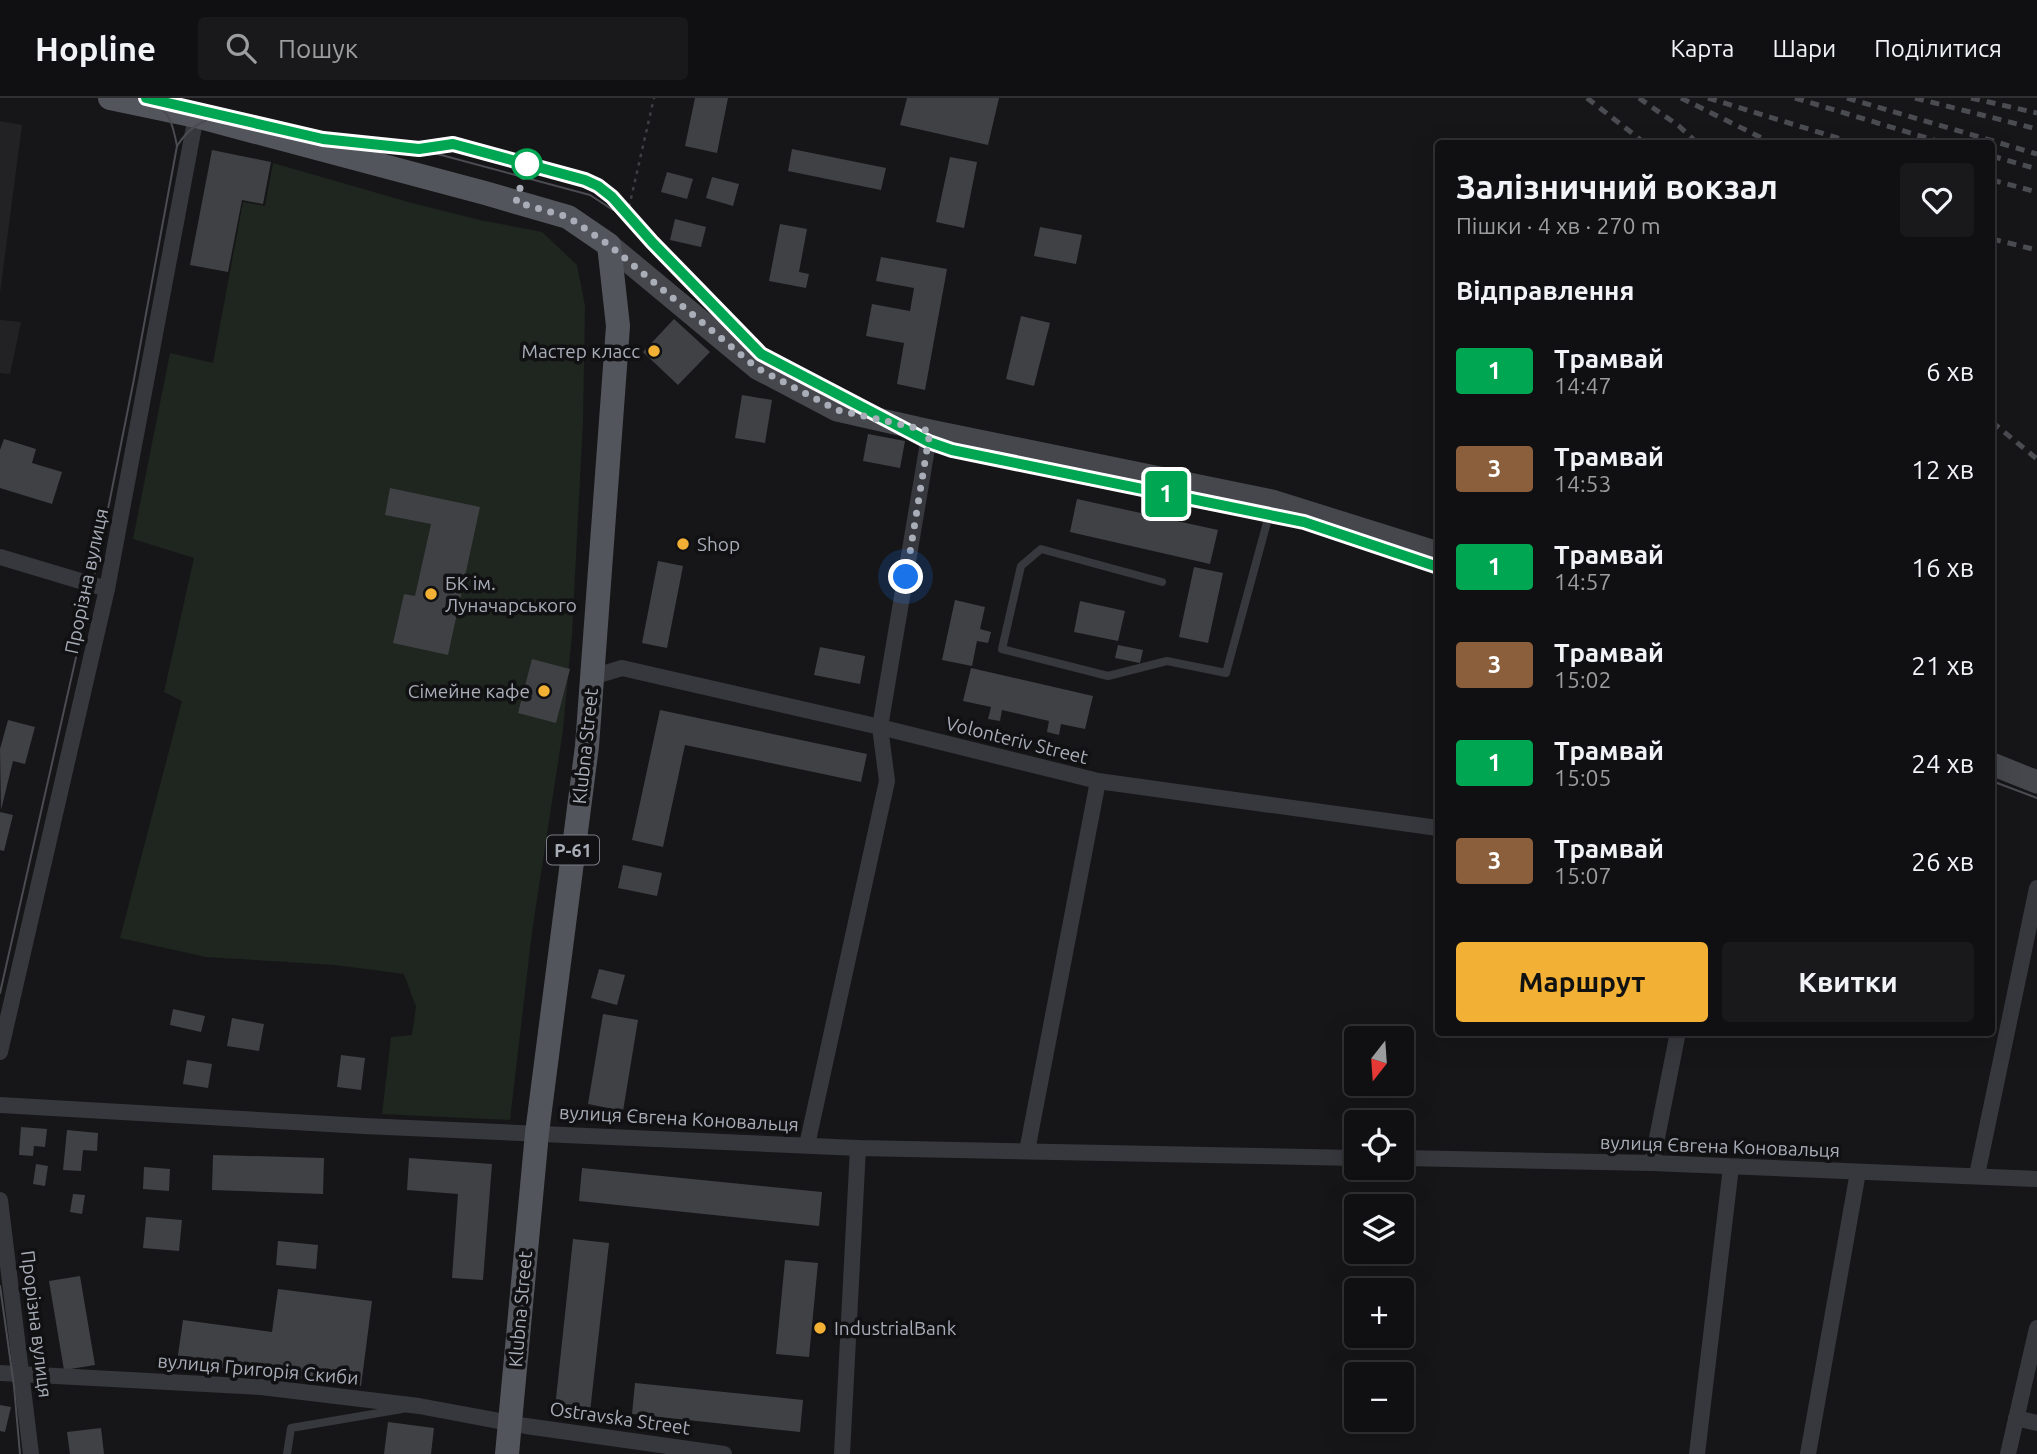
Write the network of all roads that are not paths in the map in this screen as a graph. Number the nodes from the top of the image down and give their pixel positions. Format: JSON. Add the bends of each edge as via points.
{"nodes":[{"id":1,"x":110,"y":98,"type":"edge"},
{"id":2,"x":196,"y":116,"type":"junction"},
{"id":3,"x":609,"y":245,"type":"junction"},
{"id":4,"x":930,"y":431,"type":"junction"},
{"id":5,"x":1272,"y":501,"type":"junction"},
{"id":6,"x":1435,"y":552,"type":"edge"},
{"id":7,"x":0,"y":557,"type":"edge"},
{"id":8,"x":1162,"y":582,"type":"dead end"},
{"id":9,"x":107,"y":589,"type":"junction"},
{"id":10,"x":592,"y":677,"type":"junction"},
{"id":11,"x":880,"y":727,"type":"junction"},
{"id":12,"x":1995,"y":765,"type":"edge"},
{"id":13,"x":1098,"y":781,"type":"junction"},
{"id":14,"x":2037,"y":782,"type":"edge"},
{"id":15,"x":1435,"y":828,"type":"edge"},
{"id":16,"x":2037,"y":888,"type":"edge"},
{"id":17,"x":1677,"y":1036,"type":"edge"},
{"id":18,"x":0,"y":1052,"type":"edge"},
{"id":19,"x":0,"y":1105,"type":"edge"},
{"id":20,"x":537,"y":1133,"type":"junction"},
{"id":21,"x":807,"y":1145,"type":"junction"},
{"id":22,"x":858,"y":1148,"type":"junction"},
{"id":23,"x":1027,"y":1151,"type":"junction"},
{"id":24,"x":1344,"y":1158,"type":"edge"},
{"id":25,"x":1414,"y":1158,"type":"edge"},
{"id":26,"x":1652,"y":1163,"type":"junction"},
{"id":27,"x":1731,"y":1167,"type":"junction"},
{"id":28,"x":1858,"y":1172,"type":"junction"},
{"id":29,"x":1977,"y":1175,"type":"junction"},
{"id":30,"x":2037,"y":1179,"type":"edge"},
{"id":31,"x":0,"y":1200,"type":"edge"},
{"id":32,"x":2037,"y":1328,"type":"edge"},
{"id":33,"x":0,"y":1373,"type":"edge"},
{"id":34,"x":22,"y":1374,"type":"junction"},
{"id":35,"x":419,"y":1406,"type":"junction"},
{"id":36,"x":2016,"y":1418,"type":"junction"},
{"id":37,"x":510,"y":1423,"type":"junction"},
{"id":38,"x":2037,"y":1423,"type":"edge"},
{"id":39,"x":31,"y":1454,"type":"edge"},
{"id":40,"x":287,"y":1454,"type":"edge"},
{"id":41,"x":507,"y":1454,"type":"edge"},
{"id":42,"x":724,"y":1454,"type":"edge"},
{"id":43,"x":842,"y":1454,"type":"edge"},
{"id":44,"x":1697,"y":1454,"type":"edge"},
{"id":45,"x":1808,"y":1454,"type":"edge"},
{"id":46,"x":2008,"y":1454,"type":"edge"}],
"edges":[{"from":1,"to":2,"type":"main road"},
{"from":2,"to":3,"type":"main road","via":[[568,217]]},
{"from":2,"to":9,"type":"street","name":"Прорізна вулиця"},
{"from":3,"to":4,"type":"street","via":[[757,368],[837,410]]},
{"from":3,"to":10,"type":"main road","name":"Klubna Street","number":"Р-61","via":[[618,326]]},
{"from":4,"to":5,"type":"street"},
{"from":4,"to":11,"type":"street"},
{"from":5,"to":6,"type":"street"},
{"from":5,"to":8,"type":"lane","via":[[1226,673],[1167,661],[1108,676],[1002,649],[1021,566],[1041,549]]},
{"from":7,"to":9,"type":"street"},
{"from":9,"to":18,"type":"street","name":"Прорізна вулиця"},
{"from":10,"to":11,"type":"street","name":"Volonteriv Street","via":[[622,668]]},
{"from":10,"to":20,"type":"main road","name":"Klubna Street","number":"Р-61"},
{"from":11,"to":13,"type":"street","name":"Volonteriv Street"},
{"from":11,"to":21,"type":"street","via":[[887,781]]},
{"from":12,"to":14,"type":"street"},
{"from":13,"to":15,"type":"street","name":"Volonteriv Street"},
{"from":13,"to":23,"type":"street"},
{"from":16,"to":29,"type":"street"},
{"from":17,"to":26,"type":"street"},
{"from":19,"to":20,"type":"street","name":"вулиця Євгена Коновальця"},
{"from":20,"to":21,"type":"street","name":"вулиця Євгена Коновальця"},
{"from":20,"to":37,"type":"main road","name":"Klubna Street","number":"Р-61"},
{"from":21,"to":22,"type":"street","name":"вулиця Євгена Коновальця"},
{"from":22,"to":23,"type":"street","name":"вулиця Євгена Коновальця"},
{"from":22,"to":43,"type":"street"},
{"from":23,"to":24,"type":"street","name":"вулиця Євгена Коновальця"},
{"from":25,"to":26,"type":"street","name":"вулиця Євгена Коновальця"},
{"from":26,"to":27,"type":"street","name":"вулиця Євгена Коновальця"},
{"from":27,"to":28,"type":"street","name":"вулиця Євгена Коновальця"},
{"from":27,"to":44,"type":"street"},
{"from":28,"to":29,"type":"street","name":"вулиця Євгена Коновальця"},
{"from":28,"to":45,"type":"street"},
{"from":29,"to":30,"type":"street","name":"вулиця Євгена Коновальця"},
{"from":31,"to":34,"type":"street","name":"Прорізна вулиця"},
{"from":32,"to":36,"type":"street"},
{"from":33,"to":34,"type":"street","name":"вулиця Григорія Скиби"},
{"from":34,"to":35,"type":"street","name":"вулиця Григорія Скиби","via":[[261,1387]]},
{"from":34,"to":39,"type":"street","name":"Прорізна вулиця"},
{"from":35,"to":37,"type":"street","name":"вулиця Григорія Скиби"},
{"from":35,"to":40,"type":"lane","via":[[291,1428]]},
{"from":36,"to":38,"type":"street"},
{"from":36,"to":46,"type":"street"},
{"from":37,"to":41,"type":"main road","name":"Klubna Street","number":"Р-61"},
{"from":37,"to":42,"type":"street","name":"Ostravska Street"}]}
